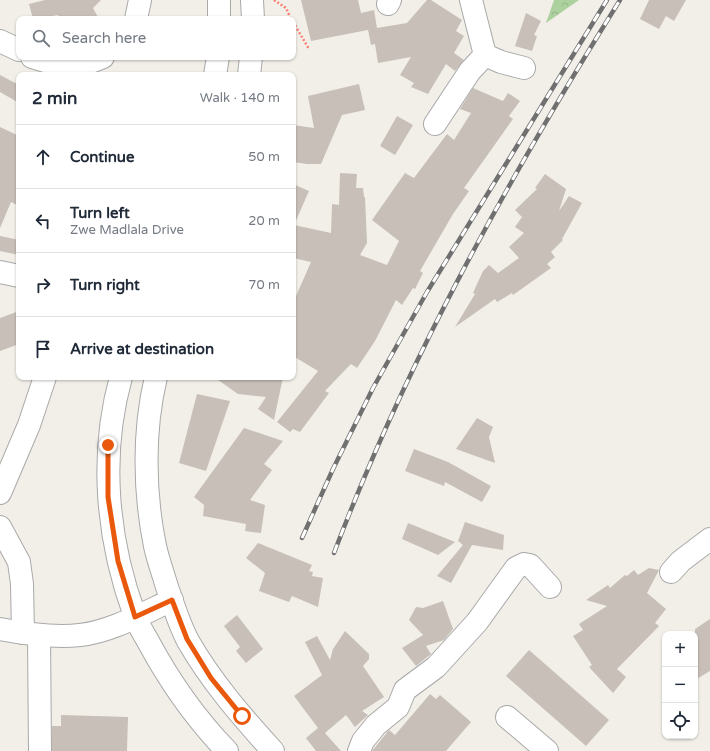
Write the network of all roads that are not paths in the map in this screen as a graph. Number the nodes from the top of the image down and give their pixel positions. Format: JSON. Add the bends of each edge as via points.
{"nodes":[{"id":1,"x":140,"y":0,"type":"edge"},
{"id":2,"x":219,"y":0,"type":"edge"},
{"id":3,"x":252,"y":0,"type":"edge"},
{"id":4,"x":471,"y":0,"type":"edge"},
{"id":5,"x":137,"y":16,"type":"edge"},
{"id":6,"x":219,"y":16,"type":"edge"},
{"id":7,"x":253,"y":16,"type":"edge"},
{"id":8,"x":0,"y":41,"type":"edge"},
{"id":9,"x":16,"y":49,"type":"edge"},
{"id":10,"x":485,"y":56,"type":"junction"},
{"id":11,"x":42,"y":60,"type":"edge"},
{"id":12,"x":96,"y":60,"type":"edge"},
{"id":13,"x":218,"y":60,"type":"edge"},
{"id":14,"x":251,"y":60,"type":"edge"},
{"id":15,"x":524,"y":68,"type":"dead end"},
{"id":16,"x":216,"y":72,"type":"edge"},
{"id":17,"x":249,"y":72,"type":"edge"},
{"id":18,"x":435,"y":124,"type":"dead end"},
{"id":19,"x":0,"y":272,"type":"edge"},
{"id":20,"x":16,"y":275,"type":"edge"},
{"id":21,"x":44,"y":380,"type":"edge"},
{"id":22,"x":120,"y":380,"type":"edge"},
{"id":23,"x":155,"y":380,"type":"edge"},
{"id":24,"x":0,"y":493,"type":"edge"},
{"id":25,"x":0,"y":527,"type":"edge"},
{"id":26,"x":710,"y":539,"type":"edge"},
{"id":27,"x":671,"y":572,"type":"dead end"},
{"id":28,"x":550,"y":588,"type":"dead end"},
{"id":29,"x":172,"y":600,"type":"junction"},
{"id":30,"x":135,"y":617,"type":"junction"},
{"id":31,"x":0,"y":629,"type":"edge"},
{"id":32,"x":31,"y":635,"type":"junction"},
{"id":33,"x":507,"y":717,"type":"dead end"},
{"id":34,"x":40,"y":751,"type":"edge"},
{"id":35,"x":227,"y":751,"type":"edge"},
{"id":36,"x":273,"y":751,"type":"edge"},
{"id":37,"x":359,"y":751,"type":"edge"},
{"id":38,"x":546,"y":751,"type":"edge"}],
"edges":[{"from":1,"to":5,"type":"street"},
{"from":2,"to":6,"type":"street"},
{"from":3,"to":7,"type":"street"},
{"from":4,"to":10,"type":"street"},
{"from":8,"to":9,"type":"street"},
{"from":10,"to":15,"type":"street"},
{"from":10,"to":18,"type":"street","via":[[470,72]]},
{"from":11,"to":12,"type":"street","via":[[58,65],[83,65]]},
{"from":13,"to":16,"type":"street"},
{"from":14,"to":17,"type":"street"},
{"from":19,"to":20,"type":"street"},
{"from":21,"to":24,"type":"street","via":[[29,425]]},
{"from":22,"to":30,"type":"street","via":[[114,402],[108,445],[108,497],[118,561]]},
{"from":23,"to":29,"type":"street","via":[[148,438],[147,495],[155,547]]},
{"from":25,"to":32,"type":"street","via":[[19,562]]},
{"from":26,"to":27,"type":"street"},
{"from":28,"to":37,"type":"street","via":[[530,565],[524,564],[516,568],[468,633],[436,667],[405,690],[398,707],[376,725],[363,741]]},
{"from":29,"to":30,"type":"street"},
{"from":29,"to":36,"type":"street","via":[[187,639],[211,678]]},
{"from":30,"to":32,"type":"street","via":[[81,635]]},
{"from":30,"to":35,"type":"street","via":[[189,708]]},
{"from":31,"to":32,"type":"street"},
{"from":32,"to":34,"type":"street"},
{"from":33,"to":38,"type":"street"}]}
